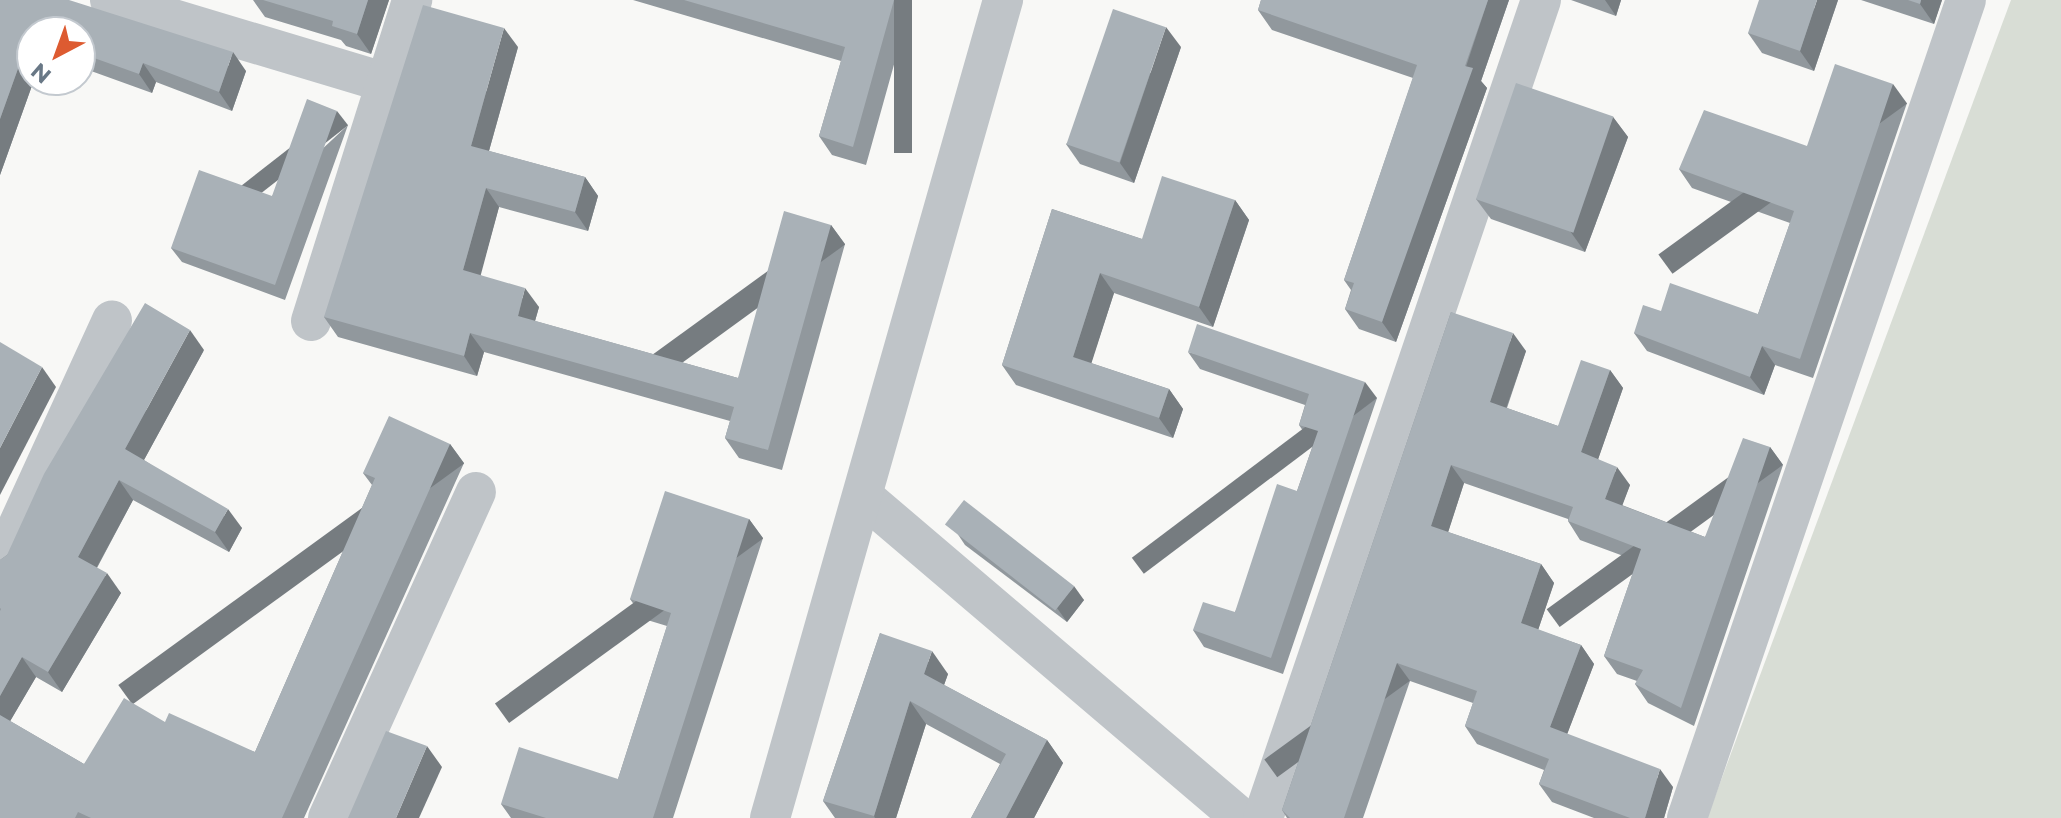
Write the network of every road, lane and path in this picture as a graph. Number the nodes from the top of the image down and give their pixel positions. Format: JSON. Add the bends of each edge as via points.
{"nodes":[{"id":1,"x":110,"y":0,"type":"edge"},
{"id":2,"x":412,"y":0,"type":"edge"},
{"id":3,"x":1003,"y":0,"type":"edge"},
{"id":4,"x":1541,"y":0,"type":"edge"},
{"id":5,"x":1966,"y":0,"type":"edge"},
{"id":6,"x":384,"y":82,"type":"junction"},
{"id":7,"x":112,"y":320,"type":"dead end"},
{"id":8,"x":311,"y":321,"type":"dead end"},
{"id":9,"x":476,"y":492,"type":"dead end"},
{"id":10,"x":865,"y":498,"type":"junction"},
{"id":11,"x":0,"y":565,"type":"edge"},
{"id":12,"x":328,"y":818,"type":"edge"},
{"id":13,"x":770,"y":818,"type":"edge"},
{"id":14,"x":1241,"y":818,"type":"edge"},
{"id":15,"x":1263,"y":818,"type":"edge"},
{"id":16,"x":1687,"y":818,"type":"edge"}],
"edges":[{"from":1,"to":6,"type":"street"},
{"from":2,"to":6,"type":"street"},
{"from":3,"to":10,"type":"street"},
{"from":4,"to":15,"type":"street"},
{"from":5,"to":16,"type":"street"},
{"from":6,"to":8,"type":"street"},
{"from":7,"to":11,"type":"street"},
{"from":9,"to":12,"type":"street"},
{"from":10,"to":13,"type":"street"},
{"from":10,"to":14,"type":"street"}]}
